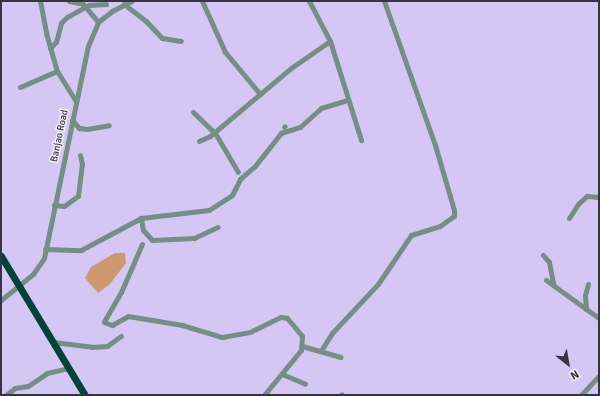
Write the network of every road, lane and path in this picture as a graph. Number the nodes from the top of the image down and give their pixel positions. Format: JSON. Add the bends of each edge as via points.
{"nodes":[{"id":1,"x":40,"y":1,"type":"edge"},
{"id":2,"x":69,"y":1,"type":"edge"},
{"id":3,"x":132,"y":1,"type":"edge"},
{"id":4,"x":202,"y":1,"type":"edge"},
{"id":5,"x":309,"y":1,"type":"edge"},
{"id":6,"x":384,"y":1,"type":"edge"},
{"id":7,"x":106,"y":3,"type":"edge"},
{"id":8,"x":124,"y":4,"type":"junction"},
{"id":9,"x":86,"y":7,"type":"junction"},
{"id":10,"x":112,"y":11,"type":"junction"},
{"id":11,"x":98,"y":22,"type":"junction"},
{"id":12,"x":181,"y":41,"type":"dead end"},
{"id":13,"x":330,"y":41,"type":"junction"},
{"id":14,"x":50,"y":48,"type":"junction"},
{"id":15,"x":57,"y":71,"type":"junction"},
{"id":16,"x":20,"y":87,"type":"dead end"},
{"id":17,"x":260,"y":94,"type":"junction"},
{"id":18,"x":347,"y":100,"type":"junction"},
{"id":19,"x":76,"y":102,"type":"junction"},
{"id":20,"x":193,"y":112,"type":"dead end"},
{"id":21,"x":72,"y":120,"type":"junction"},
{"id":22,"x":109,"y":125,"type":"dead end"},
{"id":23,"x":215,"y":133,"type":"junction"},
{"id":24,"x":361,"y":140,"type":"dead end"},
{"id":25,"x":199,"y":141,"type":"dead end"},
{"id":26,"x":80,"y":155,"type":"dead end"},
{"id":27,"x":238,"y":172,"type":"dead end"},
{"id":28,"x":599,"y":197,"type":"edge"},
{"id":29,"x":54,"y":205,"type":"junction"},
{"id":30,"x":141,"y":218,"type":"junction"},
{"id":31,"x":569,"y":218,"type":"dead end"},
{"id":32,"x":218,"y":227,"type":"dead end"},
{"id":33,"x":142,"y":244,"type":"dead end"},
{"id":34,"x":45,"y":248,"type":"junction"},
{"id":35,"x":543,"y":255,"type":"dead end"},
{"id":36,"x":1,"y":256,"type":"edge"},
{"id":37,"x":546,"y":280,"type":"dead end"},
{"id":38,"x":553,"y":283,"type":"junction"},
{"id":39,"x":19,"y":284,"type":"junction"},
{"id":40,"x":588,"y":284,"type":"dead end"},
{"id":41,"x":1,"y":300,"type":"edge"},
{"id":42,"x":586,"y":309,"type":"junction"},
{"id":43,"x":599,"y":318,"type":"edge"},
{"id":44,"x":121,"y":336,"type":"dead end"},
{"id":45,"x":54,"y":342,"type":"junction"},
{"id":46,"x":302,"y":346,"type":"junction"},
{"id":47,"x":322,"y":349,"type":"junction"},
{"id":48,"x":340,"y":357,"type":"dead end"},
{"id":49,"x":69,"y":368,"type":"junction"},
{"id":50,"x":282,"y":374,"type":"junction"},
{"id":51,"x":599,"y":376,"type":"edge"},
{"id":52,"x":305,"y":384,"type":"dead end"},
{"id":53,"x":6,"y":395,"type":"edge"},
{"id":54,"x":85,"y":395,"type":"edge"},
{"id":55,"x":264,"y":395,"type":"edge"},
{"id":56,"x":581,"y":395,"type":"edge"}],
"edges":[{"from":1,"to":14,"type":"street"},
{"from":2,"to":9,"type":"street"},
{"from":3,"to":8,"type":"street","name":"Banjao Road"},
{"from":4,"to":17,"type":"street","via":[[225,52]]},
{"from":5,"to":13,"type":"street"},
{"from":6,"to":47,"type":"street","via":[[435,144],[454,216],[440,226],[411,235],[381,280],[332,333]]},
{"from":7,"to":9,"type":"street"},
{"from":7,"to":10,"type":"street"},
{"from":8,"to":10,"type":"street","name":"Banjao Road"},
{"from":8,"to":12,"type":"street","via":[[146,21],[162,38]]},
{"from":9,"to":11,"type":"street"},
{"from":9,"to":14,"type":"street","via":[[61,23],[56,42]]},
{"from":10,"to":11,"type":"street","name":"Banjao Road"},
{"from":11,"to":19,"type":"street","name":"Banjao Road","via":[[88,46]]},
{"from":13,"to":17,"type":"street","via":[[291,68]]},
{"from":13,"to":18,"type":"street"},
{"from":14,"to":15,"type":"street"},
{"from":15,"to":16,"type":"street"},
{"from":15,"to":19,"type":"street"},
{"from":17,"to":23,"type":"street"},
{"from":18,"to":24,"type":"street"},
{"from":18,"to":30,"type":"street","via":[[321,108],[300,127],[281,133],[255,166],[240,179],[232,196],[224,203],[209,210]]},
{"from":19,"to":21,"type":"street","name":"Banjao Road"},
{"from":20,"to":23,"type":"street"},
{"from":21,"to":22,"type":"street","via":[[79,128]]},
{"from":21,"to":29,"type":"street","name":"Banjao Road"},
{"from":23,"to":25,"type":"street"},
{"from":23,"to":27,"type":"street"},
{"from":26,"to":29,"type":"street","via":[[82,164],[78,196],[64,206]]},
{"from":28,"to":31,"type":"street","via":[[588,196],[578,204]]},
{"from":29,"to":34,"type":"street","name":"Banjao Road"},
{"from":30,"to":32,"type":"street","via":[[143,230],[152,240],[194,238]]},
{"from":30,"to":34,"type":"street","via":[[81,250]]},
{"from":33,"to":46,"type":"street","via":[[121,292],[104,322],[112,325],[128,316],[182,325],[222,337],[250,332],[281,317],[287,318],[302,336]]},
{"from":34,"to":39,"type":"street","name":"Banjao Road","via":[[39,268]]},
{"from":35,"to":38,"type":"street","via":[[549,262]]},
{"from":36,"to":39,"type":"highway"},
{"from":37,"to":38,"type":"street"},
{"from":38,"to":42,"type":"street"},
{"from":39,"to":41,"type":"street","name":"Banjao Road"},
{"from":39,"to":45,"type":"highway"},
{"from":40,"to":42,"type":"street","via":[[585,295]]},
{"from":42,"to":43,"type":"street"},
{"from":44,"to":45,"type":"street","via":[[108,346],[92,347]]},
{"from":45,"to":49,"type":"highway"},
{"from":46,"to":47,"type":"street"},
{"from":46,"to":50,"type":"street"},
{"from":47,"to":48,"type":"street"},
{"from":49,"to":53,"type":"street","via":[[47,373],[28,386],[15,388]]},
{"from":49,"to":54,"type":"highway"},
{"from":50,"to":52,"type":"street"},
{"from":50,"to":55,"type":"street"},
{"from":51,"to":56,"type":"street"}]}
